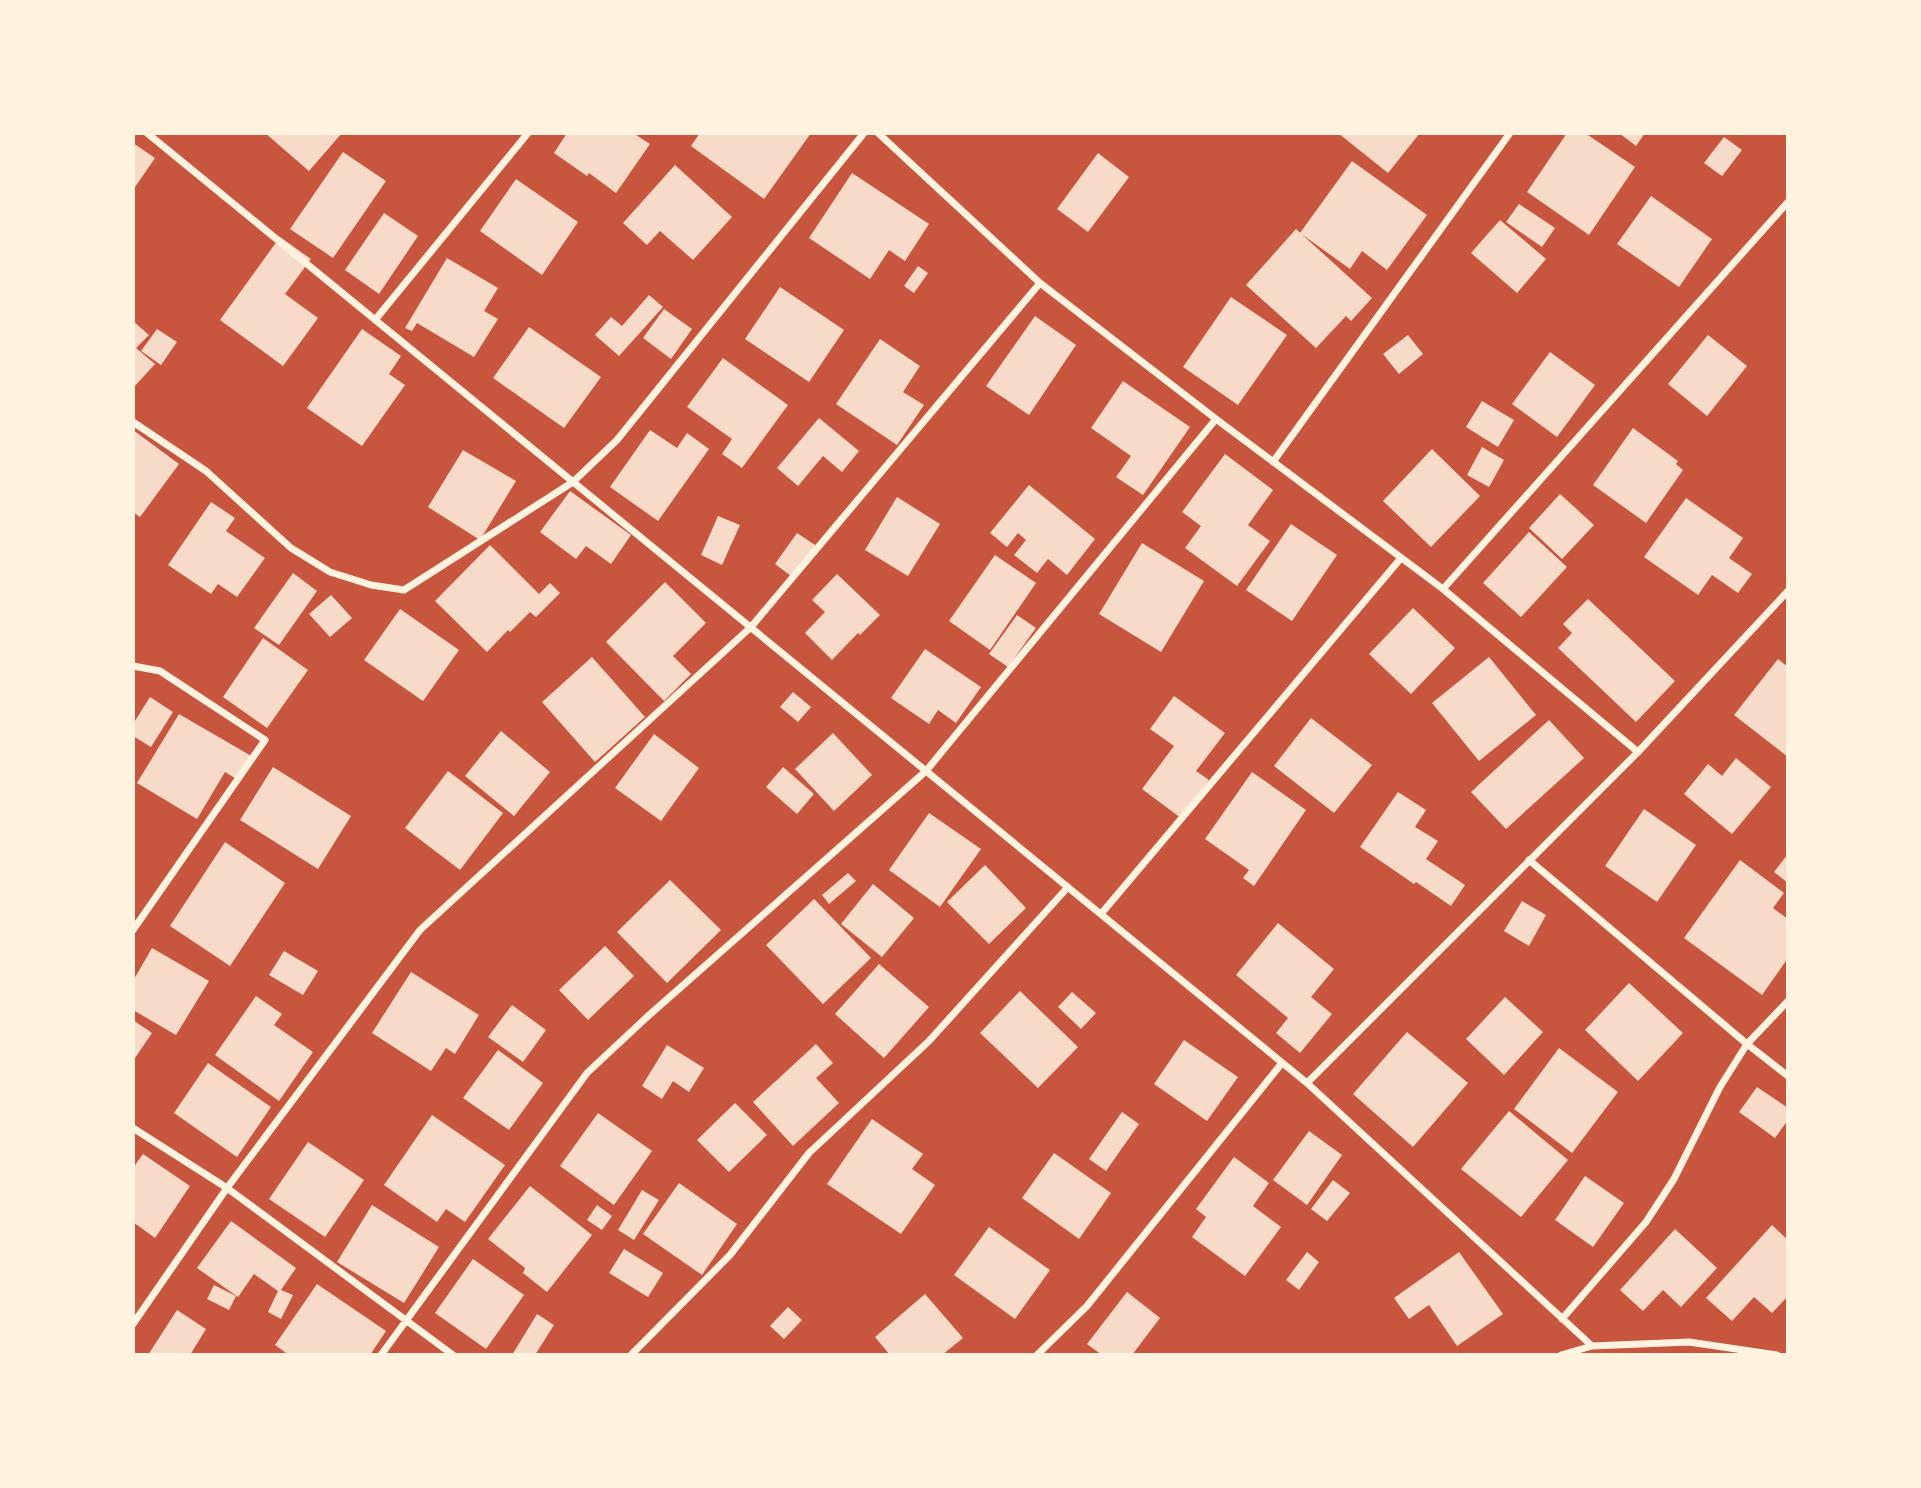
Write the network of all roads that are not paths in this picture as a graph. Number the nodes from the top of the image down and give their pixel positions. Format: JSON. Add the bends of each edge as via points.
{"nodes":[{"id":1,"x":147,"y":133,"type":"edge"},
{"id":2,"x":528,"y":133,"type":"edge"},
{"id":3,"x":864,"y":133,"type":"edge"},
{"id":4,"x":877,"y":133,"type":"edge"},
{"id":5,"x":1510,"y":133,"type":"edge"},
{"id":6,"x":1788,"y":202,"type":"edge"},
{"id":7,"x":1040,"y":283,"type":"junction"},
{"id":8,"x":375,"y":320,"type":"junction"},
{"id":9,"x":1216,"y":419,"type":"junction"},
{"id":10,"x":133,"y":422,"type":"edge"},
{"id":11,"x":1273,"y":462,"type":"junction"},
{"id":12,"x":573,"y":482,"type":"junction"},
{"id":13,"x":1401,"y":558,"type":"junction"},
{"id":14,"x":1443,"y":589,"type":"junction"},
{"id":15,"x":1788,"y":591,"type":"edge"},
{"id":16,"x":751,"y":627,"type":"junction"},
{"id":17,"x":133,"y":666,"type":"edge"},
{"id":18,"x":1637,"y":752,"type":"junction"},
{"id":19,"x":926,"y":771,"type":"junction"},
{"id":20,"x":1529,"y":860,"type":"junction"},
{"id":21,"x":1068,"y":887,"type":"junction"},
{"id":22,"x":1101,"y":914,"type":"junction"},
{"id":23,"x":133,"y":930,"type":"edge"},
{"id":24,"x":1788,"y":1002,"type":"edge"},
{"id":25,"x":1747,"y":1044,"type":"junction"},
{"id":26,"x":1282,"y":1063,"type":"junction"},
{"id":27,"x":1788,"y":1076,"type":"edge"},
{"id":28,"x":1307,"y":1083,"type":"junction"},
{"id":29,"x":133,"y":1128,"type":"edge"},
{"id":30,"x":227,"y":1188,"type":"junction"},
{"id":31,"x":1562,"y":1319,"type":"junction"},
{"id":32,"x":406,"y":1321,"type":"junction"},
{"id":33,"x":133,"y":1324,"type":"edge"},
{"id":34,"x":1592,"y":1346,"type":"junction"},
{"id":35,"x":381,"y":1355,"type":"edge"},
{"id":36,"x":453,"y":1355,"type":"edge"},
{"id":37,"x":631,"y":1355,"type":"edge"},
{"id":38,"x":1037,"y":1355,"type":"edge"},
{"id":39,"x":1561,"y":1355,"type":"edge"},
{"id":40,"x":1777,"y":1355,"type":"edge"}],
"edges":[{"from":1,"to":8,"type":"street"},
{"from":2,"to":8,"type":"street"},
{"from":3,"to":12,"type":"street","via":[[617,440]]},
{"from":4,"to":7,"type":"street"},
{"from":5,"to":11,"type":"street"},
{"from":6,"to":14,"type":"street"},
{"from":7,"to":9,"type":"street"},
{"from":7,"to":16,"type":"street"},
{"from":8,"to":12,"type":"street"},
{"from":9,"to":11,"type":"street"},
{"from":9,"to":19,"type":"street"},
{"from":10,"to":12,"type":"street","via":[[206,471],[291,548],[330,572],[404,590]]},
{"from":11,"to":13,"type":"street"},
{"from":12,"to":16,"type":"street"},
{"from":13,"to":14,"type":"street"},
{"from":13,"to":22,"type":"street"},
{"from":14,"to":18,"type":"street"},
{"from":15,"to":18,"type":"street"},
{"from":16,"to":19,"type":"street"},
{"from":16,"to":30,"type":"street","via":[[420,930]]},
{"from":17,"to":23,"type":"street","via":[[160,671],[265,740]]},
{"from":18,"to":20,"type":"street"},
{"from":19,"to":21,"type":"street"},
{"from":19,"to":32,"type":"street","via":[[587,1073]]},
{"from":20,"to":25,"type":"street"},
{"from":20,"to":28,"type":"street"},
{"from":21,"to":22,"type":"street"},
{"from":21,"to":37,"type":"street","via":[[929,1041],[810,1153],[730,1255]]},
{"from":22,"to":26,"type":"street"},
{"from":24,"to":25,"type":"street"},
{"from":25,"to":27,"type":"street"},
{"from":25,"to":31,"type":"street","via":[[1646,1222]]},
{"from":26,"to":28,"type":"street"},
{"from":26,"to":38,"type":"street","via":[[1087,1306]]},
{"from":28,"to":31,"type":"street"},
{"from":29,"to":30,"type":"street"},
{"from":30,"to":32,"type":"street"},
{"from":30,"to":33,"type":"street"},
{"from":31,"to":34,"type":"street"},
{"from":32,"to":35,"type":"street"},
{"from":32,"to":36,"type":"street"},
{"from":34,"to":39,"type":"street"},
{"from":34,"to":40,"type":"street","via":[[1689,1342]]}]}
